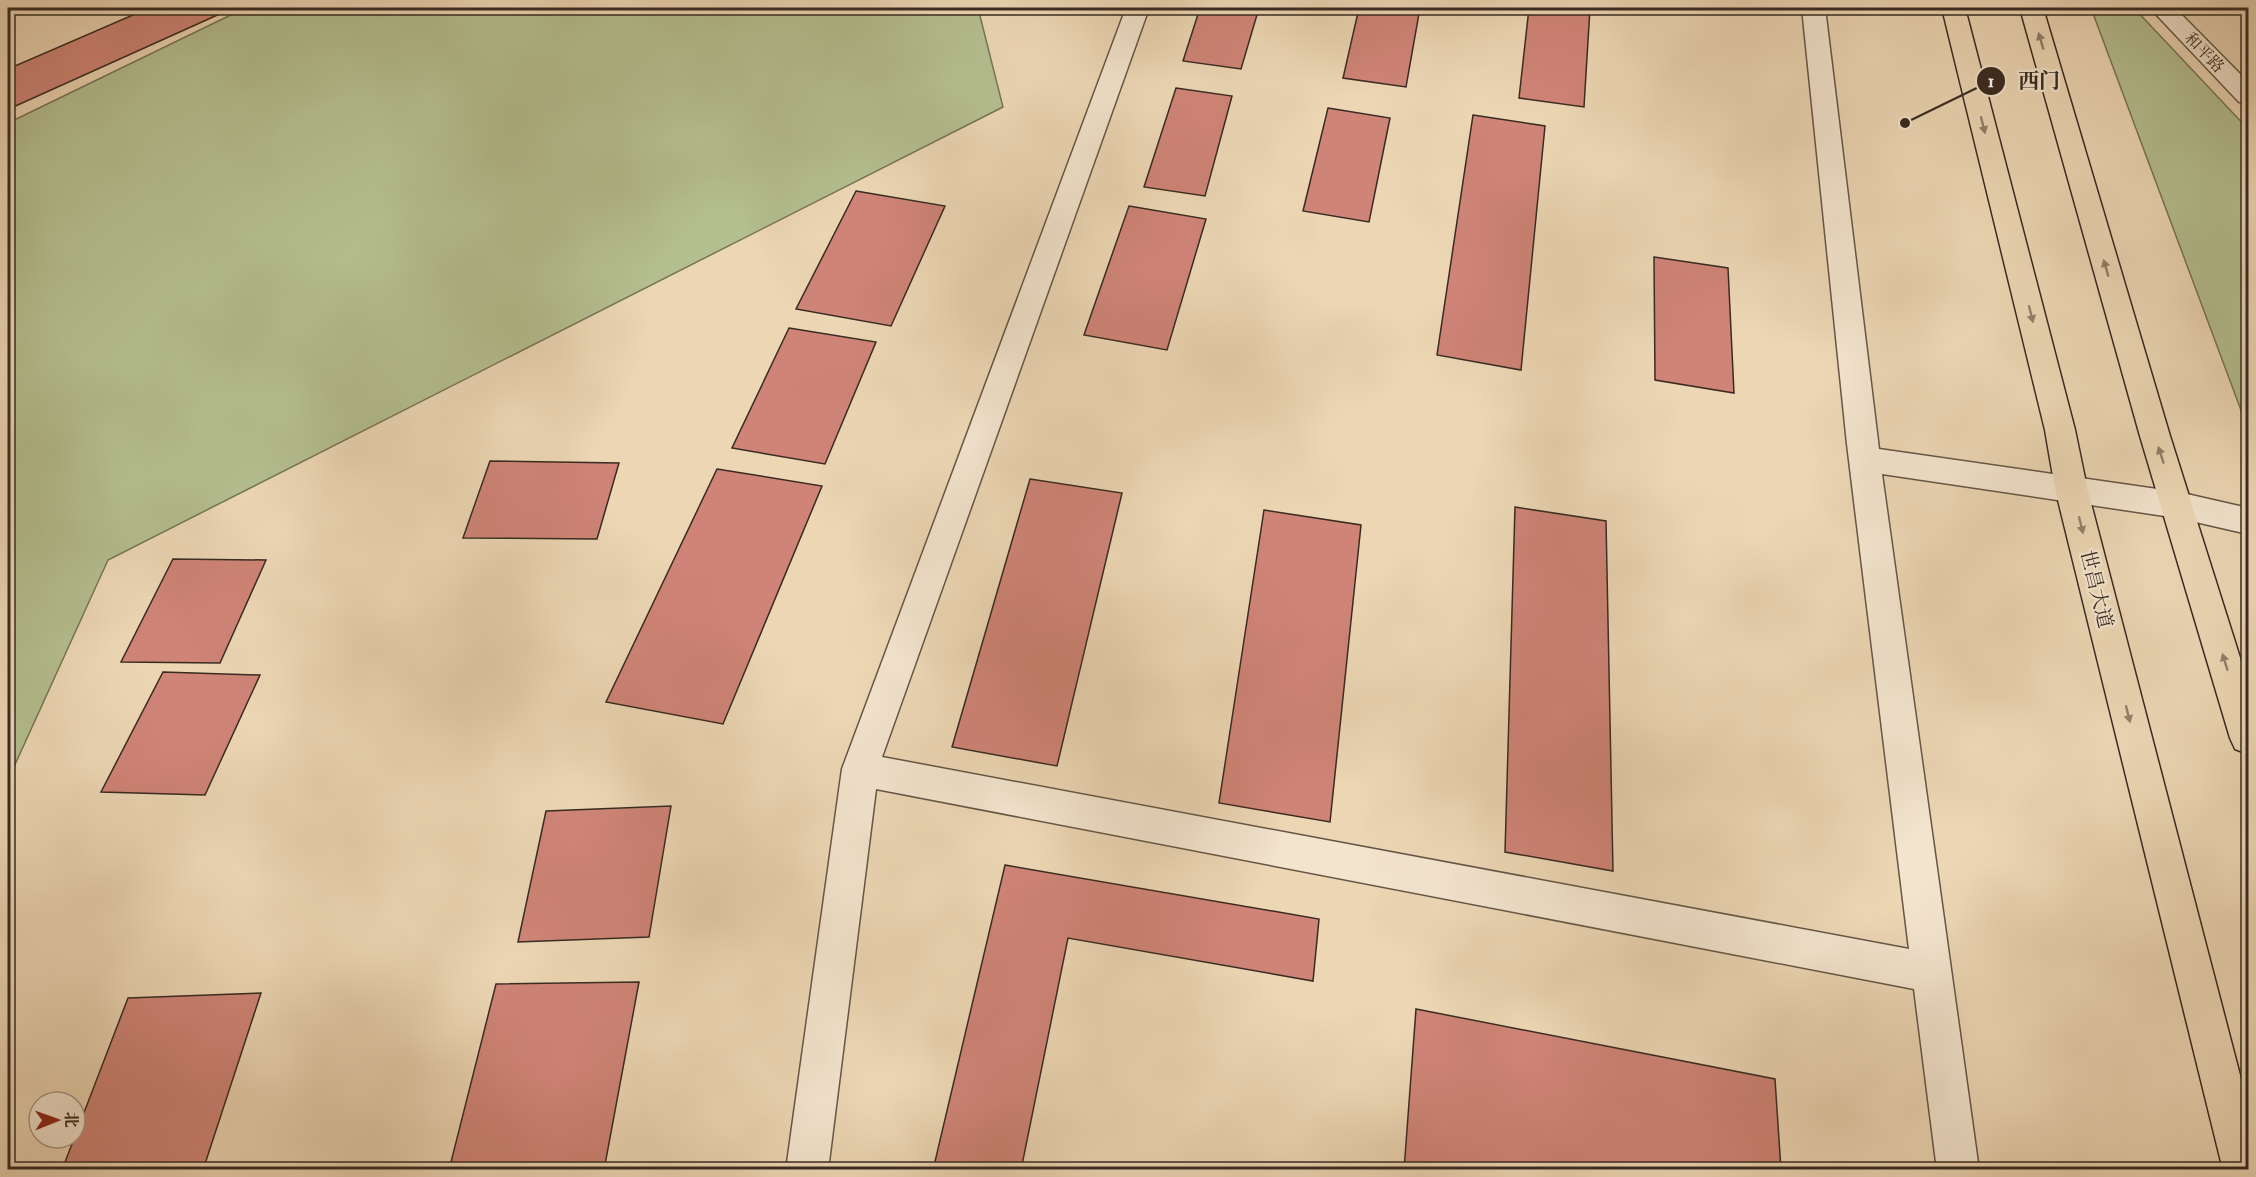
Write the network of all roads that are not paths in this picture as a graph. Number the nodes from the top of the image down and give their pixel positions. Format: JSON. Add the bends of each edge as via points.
{"nodes":[{"id":1,"x":1137,"y":8,"type":"edge"},
{"id":2,"x":1814,"y":8,"type":"edge"},
{"id":3,"x":1953,"y":8,"type":"edge"},
{"id":4,"x":2031,"y":8,"type":"edge"},
{"id":5,"x":2162,"y":8,"type":"edge"},
{"id":6,"x":2248,"y":96,"type":"edge"},
{"id":7,"x":1866,"y":459,"type":"junction"},
{"id":8,"x":2071,"y":488,"type":"junction"},
{"id":9,"x":2178,"y":505,"type":"junction"},
{"id":10,"x":2248,"y":521,"type":"edge"},
{"id":11,"x":2248,"y":738,"type":"edge"},
{"id":12,"x":860,"y":769,"type":"junction"},
{"id":13,"x":1932,"y":973,"type":"junction"},
{"id":14,"x":807,"y":1170,"type":"edge"},
{"id":15,"x":1958,"y":1170,"type":"edge"},
{"id":16,"x":2244,"y":1170,"type":"edge"}],
"edges":[{"from":1,"to":12,"type":"street"},
{"from":2,"to":7,"type":"street"},
{"from":3,"to":8,"type":"main road","name":"世昌大道","one_way":true,"via":[[2060,430]]},
{"from":9,"to":4,"type":"main road","one_way":true},
{"from":5,"to":6,"type":"street","name":"和平路"},
{"from":7,"to":8,"type":"street"},
{"from":7,"to":13,"type":"street"},
{"from":8,"to":9,"type":"street"},
{"from":8,"to":16,"type":"main road","name":"世昌大道","one_way":true},
{"from":9,"to":10,"type":"street"},
{"from":11,"to":9,"type":"main road","one_way":true},
{"from":12,"to":13,"type":"street"},
{"from":12,"to":14,"type":"street"},
{"from":13,"to":15,"type":"street"}]}
